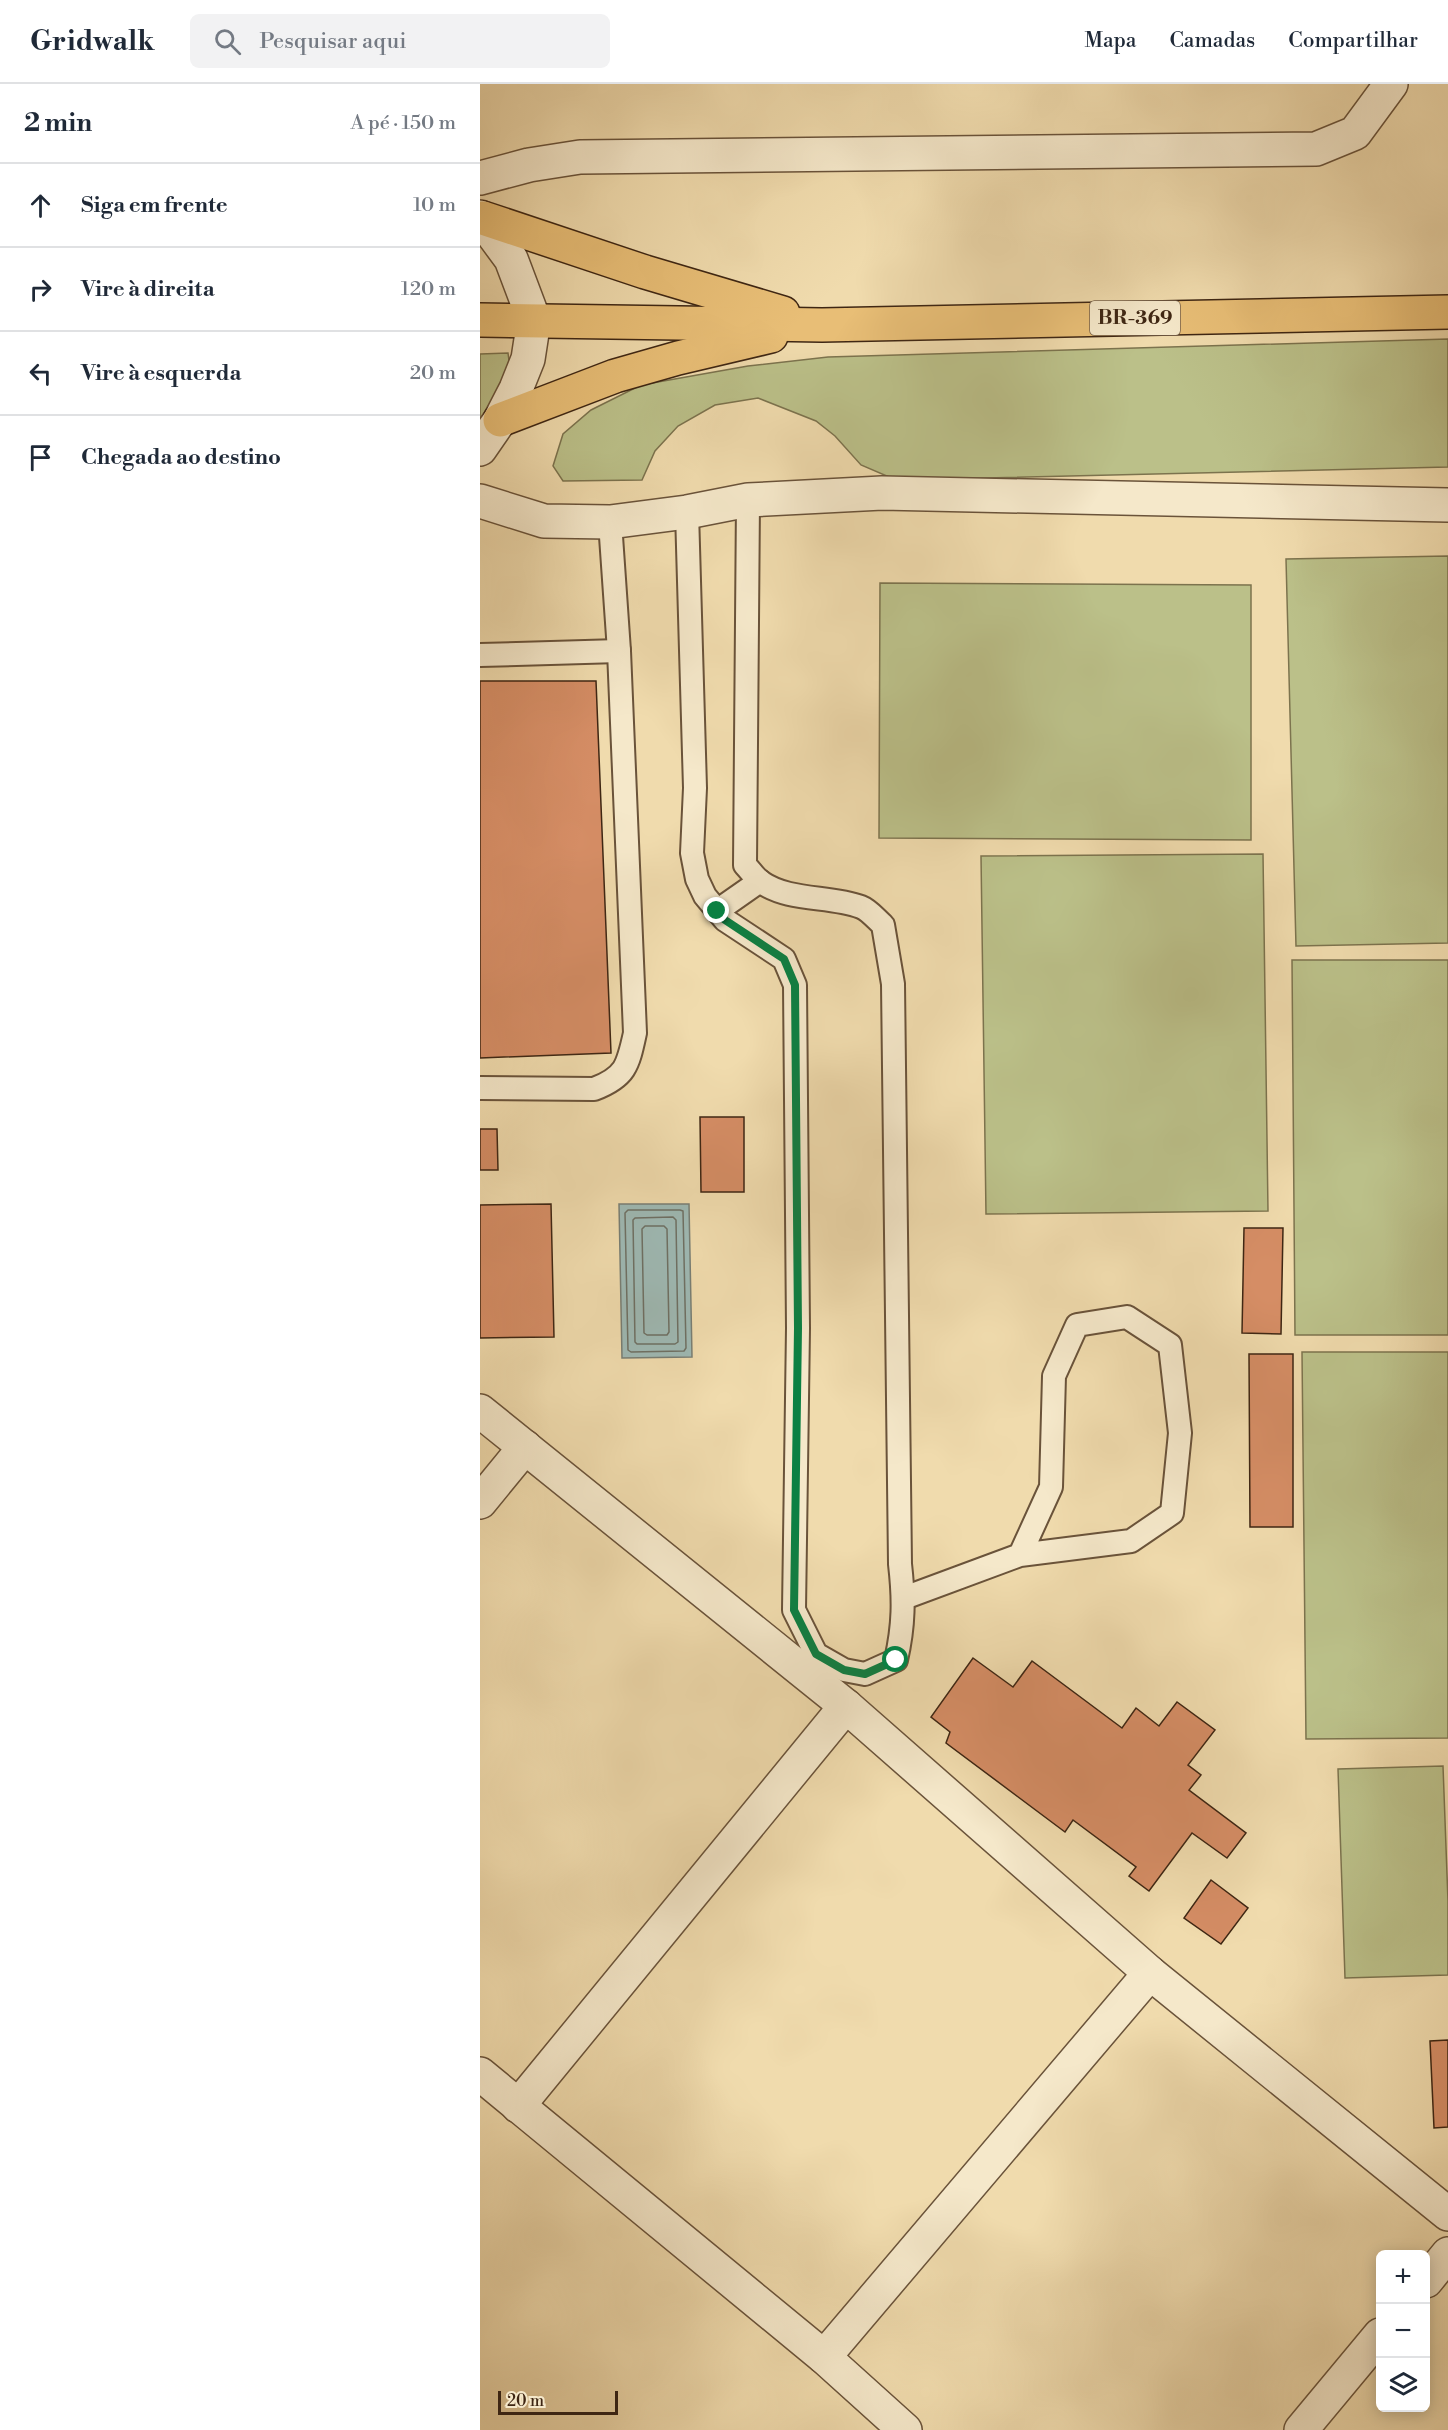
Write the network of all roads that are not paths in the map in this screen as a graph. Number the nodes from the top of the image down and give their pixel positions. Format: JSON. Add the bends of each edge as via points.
{"nodes":[{"id":1,"x":1391,"y":84,"type":"edge"},
{"id":2,"x":480,"y":178,"type":"edge"},
{"id":3,"x":481,"y":218,"type":"edge"},
{"id":4,"x":1448,"y":312,"type":"edge"},
{"id":5,"x":480,"y":320,"type":"edge"},
{"id":6,"x":534,"y":320,"type":"junction"},
{"id":7,"x":822,"y":325,"type":"junction"},
{"id":8,"x":500,"y":420,"type":"junction"},
{"id":9,"x":480,"y":449,"type":"edge"},
{"id":10,"x":748,"y":500,"type":"junction"},
{"id":11,"x":480,"y":501,"type":"edge"},
{"id":12,"x":1448,"y":505,"type":"edge"},
{"id":13,"x":687,"y":512,"type":"junction"},
{"id":14,"x":610,"y":522,"type":"junction"},
{"id":15,"x":618,"y":651,"type":"junction"},
{"id":16,"x":480,"y":654,"type":"edge"},
{"id":17,"x":760,"y":881,"type":"junction"},
{"id":18,"x":717,"y":911,"type":"junction"},
{"id":19,"x":480,"y":1088,"type":"edge"},
{"id":20,"x":480,"y":1411,"type":"edge"},
{"id":21,"x":525,"y":1447,"type":"junction"},
{"id":22,"x":480,"y":1502,"type":"edge"},
{"id":23,"x":1020,"y":1555,"type":"junction"},
{"id":24,"x":904,"y":1598,"type":"junction"},
{"id":25,"x":846,"y":1706,"type":"junction"},
{"id":26,"x":1150,"y":1973,"type":"junction"},
{"id":27,"x":480,"y":2074,"type":"edge"},
{"id":28,"x":518,"y":2106,"type":"junction"},
{"id":29,"x":1448,"y":2214,"type":"edge"},
{"id":30,"x":1448,"y":2254,"type":"edge"},
{"id":31,"x":1430,"y":2275,"type":"edge"},
{"id":32,"x":1376,"y":2340,"type":"edge"},
{"id":33,"x":824,"y":2357,"type":"junction"},
{"id":34,"x":905,"y":2430,"type":"edge"},
{"id":35,"x":1301,"y":2430,"type":"edge"}],
"edges":[{"from":1,"to":2,"type":"street","via":[[1355,133],[1316,148],[580,157]]},
{"from":3,"to":6,"type":"street","via":[[511,259]]},
{"from":3,"to":7,"type":"highway"},
{"from":4,"to":7,"type":"highway","number":"BR-369"},
{"from":5,"to":6,"type":"highway","number":"BR-369"},
{"from":6,"to":7,"type":"highway","number":"BR-369"},
{"from":6,"to":8,"type":"street","via":[[528,359]]},
{"from":7,"to":8,"type":"highway","via":[[636,370]]},
{"from":8,"to":9,"type":"street"},
{"from":10,"to":12,"type":"street","via":[[882,493]]},
{"from":10,"to":13,"type":"street"},
{"from":10,"to":17,"type":"lane","via":[[745,865]]},
{"from":11,"to":14,"type":"street","via":[[544,521]]},
{"from":13,"to":14,"type":"street"},
{"from":13,"to":18,"type":"lane","via":[[695,788],[692,853],[697,879]]},
{"from":14,"to":15,"type":"lane"},
{"from":15,"to":16,"type":"lane"},
{"from":15,"to":19,"type":"lane","via":[[635,1033],[628,1066],[610,1083],[594,1089]]},
{"from":17,"to":18,"type":"lane"},
{"from":17,"to":24,"type":"lane","via":[[780,891],[863,908],[883,924],[892,984],[900,1564]]},
{"from":18,"to":24,"type":"lane","via":[[784,959],[795,985],[798,1328],[794,1610],[816,1654],[844,1670],[865,1674],[896,1660],[903,1630]]},
{"from":20,"to":21,"type":"street"},
{"from":21,"to":22,"type":"street"},
{"from":21,"to":25,"type":"street"},
{"from":23,"to":23,"type":"lane","via":[[1131,1541],[1172,1513],[1180,1433],[1170,1345],[1127,1317],[1077,1324],[1054,1376],[1051,1487]]},
{"from":23,"to":24,"type":"lane"},
{"from":25,"to":26,"type":"street"},
{"from":25,"to":28,"type":"street"},
{"from":26,"to":29,"type":"street"},
{"from":26,"to":33,"type":"street"},
{"from":27,"to":28,"type":"street"},
{"from":28,"to":33,"type":"street"},
{"from":30,"to":31,"type":"street"},
{"from":32,"to":35,"type":"street"},
{"from":33,"to":34,"type":"street"}]}
